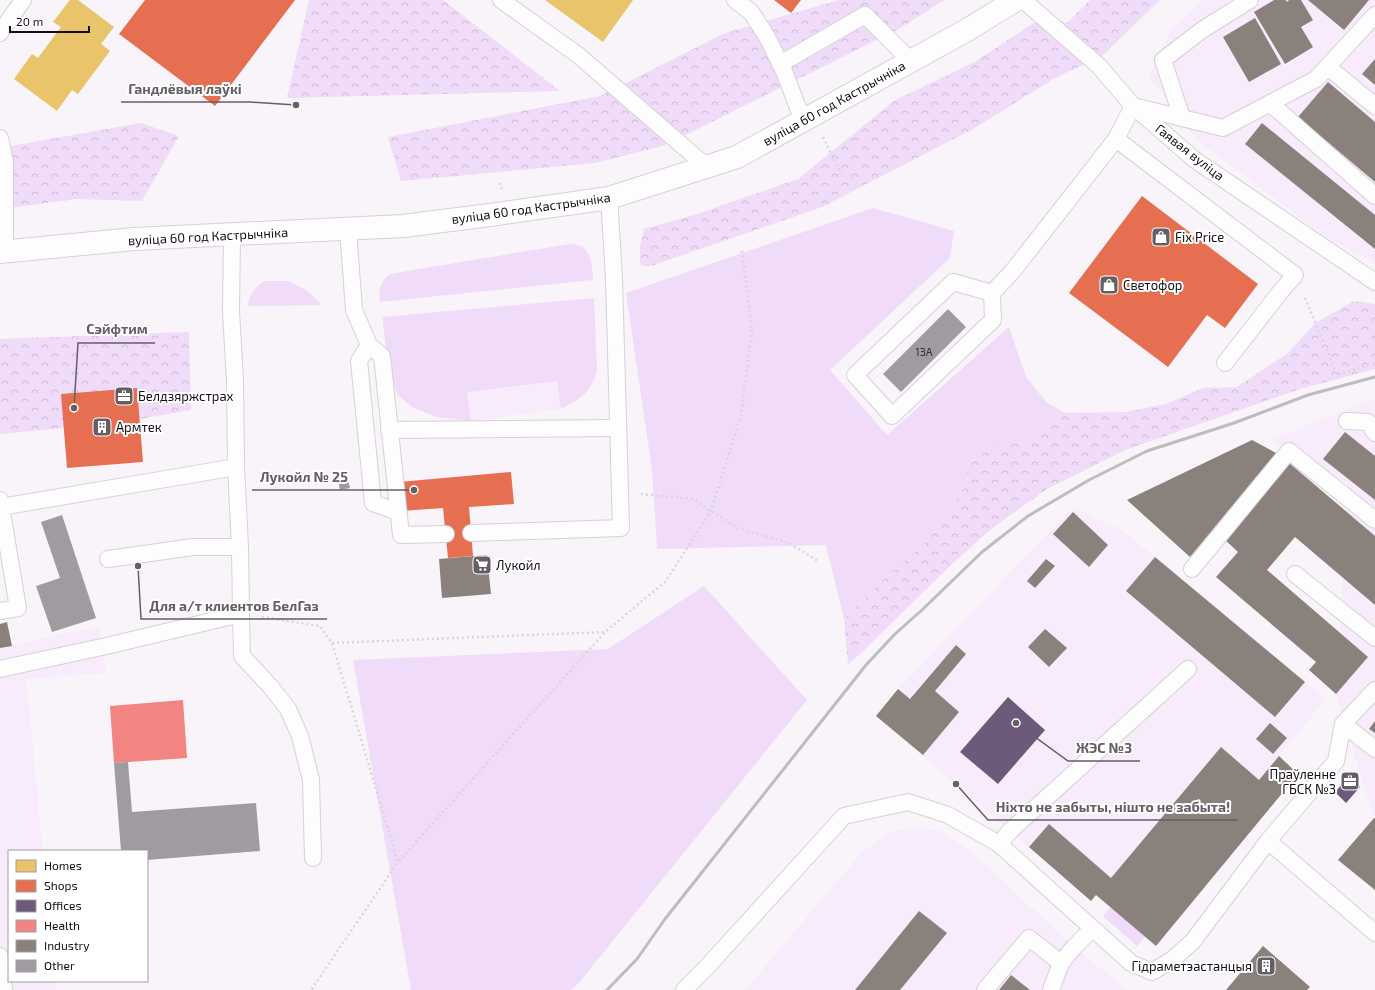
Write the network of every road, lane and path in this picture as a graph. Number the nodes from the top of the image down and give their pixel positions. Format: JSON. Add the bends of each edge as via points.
{"nodes":[{"id":1,"x":23,"y":0,"type":"edge"},
{"id":2,"x":501,"y":0,"type":"edge"},
{"id":3,"x":735,"y":0,"type":"edge"},
{"id":4,"x":1016,"y":0,"type":"edge"},
{"id":5,"x":1024,"y":0,"type":"edge"},
{"id":6,"x":1250,"y":0,"type":"edge"},
{"id":7,"x":1375,"y":15,"type":"edge"},
{"id":8,"x":0,"y":33,"type":"edge"},
{"id":9,"x":911,"y":61,"type":"junction"},
{"id":10,"x":780,"y":64,"type":"junction"},
{"id":11,"x":1328,"y":67,"type":"junction"},
{"id":12,"x":1270,"y":104,"type":"junction"},
{"id":13,"x":1133,"y":106,"type":"junction"},
{"id":14,"x":1375,"y":106,"type":"edge"},
{"id":15,"x":808,"y":118,"type":"junction"},
{"id":16,"x":1182,"y":118,"type":"junction"},
{"id":17,"x":0,"y":138,"type":"edge"},
{"id":18,"x":1116,"y":139,"type":"junction"},
{"id":19,"x":707,"y":167,"type":"junction"},
{"id":20,"x":841,"y":174,"type":"dead end"},
{"id":21,"x":1375,"y":196,"type":"edge"},
{"id":22,"x":610,"y":198,"type":"junction"},
{"id":23,"x":348,"y":229,"type":"junction"},
{"id":24,"x":232,"y":235,"type":"junction"},
{"id":25,"x":2,"y":252,"type":"edge"},
{"id":26,"x":1295,"y":275,"type":"junction"},
{"id":27,"x":1375,"y":282,"type":"edge"},
{"id":28,"x":992,"y":293,"type":"junction"},
{"id":29,"x":369,"y":345,"type":"junction"},
{"id":30,"x":1225,"y":362,"type":"dead end"},
{"id":31,"x":1375,"y":363,"type":"edge"},
{"id":32,"x":1347,"y":421,"type":"dead end"},
{"id":33,"x":618,"y":428,"type":"junction"},
{"id":34,"x":389,"y":430,"type":"junction"},
{"id":35,"x":1375,"y":433,"type":"edge"},
{"id":36,"x":236,"y":467,"type":"junction"},
{"id":37,"x":620,"y":492,"type":"junction"},
{"id":38,"x":1,"y":503,"type":"edge"},
{"id":39,"x":398,"y":512,"type":"junction"},
{"id":40,"x":1375,"y":520,"type":"edge"},
{"id":41,"x":471,"y":533,"type":"dead end"},
{"id":42,"x":446,"y":534,"type":"dead end"},
{"id":43,"x":240,"y":547,"type":"junction"},
{"id":44,"x":108,"y":559,"type":"dead end"},
{"id":45,"x":818,"y":561,"type":"dead end"},
{"id":46,"x":1192,"y":569,"type":"dead end"},
{"id":47,"x":1294,"y":574,"type":"dead end"},
{"id":48,"x":0,"y":611,"type":"edge"},
{"id":49,"x":241,"y":614,"type":"junction"},
{"id":50,"x":605,"y":632,"type":"dead end"},
{"id":51,"x":1375,"y":638,"type":"edge"},
{"id":52,"x":0,"y":669,"type":"edge"},
{"id":53,"x":1188,"y":669,"type":"dead end"},
{"id":54,"x":1375,"y":690,"type":"edge"},
{"id":55,"x":1343,"y":724,"type":"junction"},
{"id":56,"x":1375,"y":749,"type":"edge"},
{"id":57,"x":1268,"y":841,"type":"junction"},
{"id":58,"x":999,"y":844,"type":"junction"},
{"id":59,"x":313,"y":858,"type":"dead end"},
{"id":60,"x":398,"y":862,"type":"junction"},
{"id":61,"x":1092,"y":929,"type":"junction"},
{"id":62,"x":1375,"y":933,"type":"edge"},
{"id":63,"x":0,"y":956,"type":"edge"},
{"id":64,"x":1061,"y":963,"type":"junction"},
{"id":65,"x":4,"y":990,"type":"edge"},
{"id":66,"x":311,"y":990,"type":"edge"},
{"id":67,"x":684,"y":990,"type":"edge"},
{"id":68,"x":984,"y":990,"type":"edge"},
{"id":69,"x":1051,"y":990,"type":"edge"}],
"edges":[{"from":1,"to":8,"type":"lane"},
{"from":2,"to":19,"type":"lane","via":[[578,56]]},
{"from":3,"to":10,"type":"lane","via":[[751,12]]},
{"from":4,"to":9,"type":"street","name":"вуліца 60 год Кастрычніка"},
{"from":5,"to":13,"type":"lane","name":"Гаявая вуліца","via":[[1099,66]]},
{"from":6,"to":16,"type":"lane","via":[[1202,30],[1163,60]]},
{"from":7,"to":11,"type":"lane"},
{"from":9,"to":10,"type":"lane","via":[[866,15]]},
{"from":9,"to":15,"type":"street","name":"вуліца 60 год Кастрычніка"},
{"from":10,"to":15,"type":"lane"},
{"from":11,"to":12,"type":"lane","via":[[1316,80]]},
{"from":11,"to":14,"type":"lane"},
{"from":12,"to":16,"type":"lane","via":[[1223,128]]},
{"from":12,"to":21,"type":"lane"},
{"from":13,"to":16,"type":"lane"},
{"from":13,"to":18,"type":"lane"},
{"from":13,"to":27,"type":"lane","name":"Гаявая вуліца","via":[[1195,160]]},
{"from":15,"to":19,"type":"street","name":"вуліца 60 год Кастрычніка","via":[[737,157]]},
{"from":15,"to":20,"type":"path"},
{"from":17,"to":25,"type":"lane","via":[[5,162]]},
{"from":18,"to":26,"type":"lane"},
{"from":18,"to":28,"type":"lane","via":[[1012,272]]},
{"from":19,"to":22,"type":"street","name":"вуліца 60 год Кастрычніка"},
{"from":22,"to":23,"type":"street","name":"вуліца 60 год Кастрычніка","via":[[403,226]]},
{"from":22,"to":33,"type":"lane"},
{"from":23,"to":24,"type":"street","name":"вуліца 60 год Кастрычніка"},
{"from":23,"to":29,"type":"lane","via":[[354,310]]},
{"from":24,"to":25,"type":"street","name":"вуліца 60 год Кастрычніка","via":[[134,239]]},
{"from":24,"to":36,"type":"lane","via":[[231,312]]},
{"from":26,"to":30,"type":"lane"},
{"from":26,"to":31,"type":"path","via":[[1337,375]]},
{"from":28,"to":28,"type":"lane","via":[[993,320],[892,416],[855,375],[954,282]]},
{"from":29,"to":34,"type":"lane","via":[[382,356]]},
{"from":29,"to":39,"type":"lane","via":[[359,360],[373,503]]},
{"from":32,"to":35,"type":"lane","via":[[1368,422]]},
{"from":33,"to":34,"type":"lane"},
{"from":33,"to":37,"type":"lane"},
{"from":34,"to":39,"type":"lane"},
{"from":36,"to":38,"type":"lane"},
{"from":36,"to":43,"type":"lane"},
{"from":37,"to":41,"type":"lane","via":[[621,528]]},
{"from":37,"to":45,"type":"path","via":[[693,499],[737,528],[789,544]]},
{"from":38,"to":48,"type":"lane","via":[[18,608]]},
{"from":39,"to":42,"type":"lane","via":[[401,536]]},
{"from":40,"to":46,"type":"lane","via":[[1289,451]]},
{"from":43,"to":44,"type":"lane","via":[[193,547]]},
{"from":43,"to":49,"type":"lane"},
{"from":47,"to":51,"type":"lane"},
{"from":49,"to":52,"type":"lane"},
{"from":49,"to":59,"type":"lane","via":[[242,656],[288,709],[300,736],[311,780]]},
{"from":49,"to":60,"type":"path","via":[[320,626],[332,644]]},
{"from":50,"to":60,"type":"path"},
{"from":53,"to":58,"type":"lane","via":[[1010,831]]},
{"from":54,"to":55,"type":"lane"},
{"from":55,"to":56,"type":"lane"},
{"from":55,"to":57,"type":"lane","via":[[1336,761]]},
{"from":57,"to":61,"type":"lane","via":[[1193,941],[1173,959],[1152,972],[1131,963]]},
{"from":57,"to":62,"type":"lane"},
{"from":58,"to":61,"type":"lane"},
{"from":58,"to":67,"type":"lane","via":[[948,815],[908,802],[844,816]]},
{"from":60,"to":66,"type":"path"},
{"from":61,"to":64,"type":"lane"},
{"from":63,"to":65,"type":"lane"},
{"from":64,"to":68,"type":"lane","via":[[1028,938]]},
{"from":64,"to":69,"type":"lane"}]}
